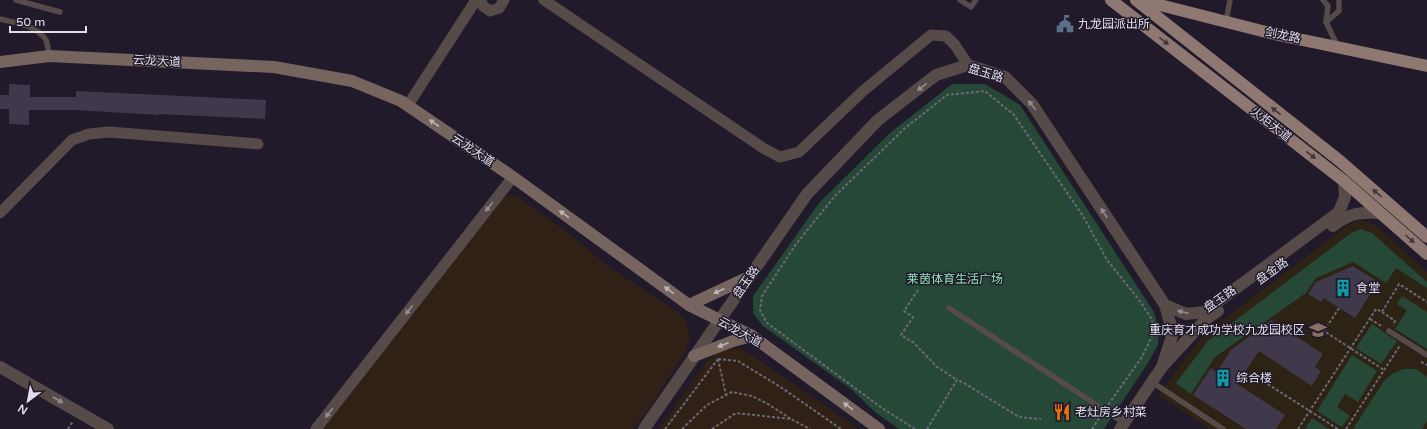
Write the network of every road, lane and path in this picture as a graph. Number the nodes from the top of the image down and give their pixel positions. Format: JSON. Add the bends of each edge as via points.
{"nodes":[{"id":1,"x":16,"y":0,"type":"edge"},
{"id":2,"x":476,"y":0,"type":"edge"},
{"id":3,"x":481,"y":0,"type":"edge"},
{"id":4,"x":544,"y":0,"type":"edge"},
{"id":5,"x":960,"y":0,"type":"edge"},
{"id":6,"x":976,"y":0,"type":"edge"},
{"id":7,"x":1136,"y":0,"type":"edge"},
{"id":8,"x":1140,"y":0,"type":"edge"},
{"id":9,"x":1230,"y":0,"type":"edge"},
{"id":10,"x":1323,"y":0,"type":"edge"},
{"id":11,"x":1339,"y":0,"type":"edge"},
{"id":12,"x":1117,"y":1,"type":"edge"},
{"id":13,"x":502,"y":4,"type":"edge"},
{"id":14,"x":60,"y":12,"type":"dead end"},
{"id":15,"x":0,"y":19,"type":"edge"},
{"id":16,"x":1226,"y":22,"type":"junction"},
{"id":17,"x":1326,"y":22,"type":"junction"},
{"id":18,"x":1338,"y":47,"type":"junction"},
{"id":19,"x":49,"y":56,"type":"junction"},
{"id":20,"x":0,"y":62,"type":"edge"},
{"id":21,"x":968,"y":65,"type":"junction"},
{"id":22,"x":1427,"y":66,"type":"edge"},
{"id":23,"x":408,"y":105,"type":"junction"},
{"id":24,"x":258,"y":144,"type":"dead end"},
{"id":25,"x":513,"y":177,"type":"junction"},
{"id":26,"x":1344,"y":181,"type":"junction"},
{"id":27,"x":1380,"y":212,"type":"junction"},
{"id":28,"x":0,"y":213,"type":"edge"},
{"id":29,"x":1427,"y":237,"type":"edge"},
{"id":30,"x":1427,"y":254,"type":"edge"},
{"id":31,"x":749,"y":277,"type":"junction"},
{"id":32,"x":918,"y":290,"type":"dead end"},
{"id":33,"x":1427,"y":302,"type":"edge"},
{"id":34,"x":689,"y":305,"type":"junction"},
{"id":35,"x":1165,"y":305,"type":"junction"},
{"id":36,"x":949,"y":308,"type":"dead end"},
{"id":37,"x":1339,"y":308,"type":"dead end"},
{"id":38,"x":1382,"y":312,"type":"junction"},
{"id":39,"x":1369,"y":319,"type":"junction"},
{"id":40,"x":720,"y":320,"type":"junction"},
{"id":41,"x":1321,"y":329,"type":"dead end"},
{"id":42,"x":1324,"y":331,"type":"junction"},
{"id":43,"x":1389,"y":331,"type":"junction"},
{"id":44,"x":752,"y":336,"type":"junction"},
{"id":45,"x":1351,"y":348,"type":"junction"},
{"id":46,"x":1405,"y":351,"type":"dead end"},
{"id":47,"x":1427,"y":355,"type":"edge"},
{"id":48,"x":694,"y":356,"type":"junction"},
{"id":49,"x":1416,"y":358,"type":"dead end"},
{"id":50,"x":718,"y":359,"type":"junction"},
{"id":51,"x":1427,"y":365,"type":"edge"},
{"id":52,"x":0,"y":367,"type":"edge"},
{"id":53,"x":1162,"y":367,"type":"junction"},
{"id":54,"x":1384,"y":370,"type":"junction"},
{"id":55,"x":1255,"y":376,"type":"dead end"},
{"id":56,"x":957,"y":380,"type":"junction"},
{"id":57,"x":1152,"y":382,"type":"junction"},
{"id":58,"x":726,"y":395,"type":"junction"},
{"id":59,"x":1105,"y":410,"type":"junction"},
{"id":60,"x":1310,"y":411,"type":"junction"},
{"id":61,"x":791,"y":419,"type":"junction"},
{"id":62,"x":1041,"y":419,"type":"dead end"},
{"id":63,"x":1122,"y":426,"type":"edge"},
{"id":64,"x":108,"y":429,"type":"edge"},
{"id":65,"x":316,"y":429,"type":"edge"},
{"id":66,"x":644,"y":429,"type":"edge"},
{"id":67,"x":665,"y":429,"type":"edge"},
{"id":68,"x":682,"y":429,"type":"edge"},
{"id":69,"x":712,"y":429,"type":"edge"},
{"id":70,"x":810,"y":429,"type":"edge"},
{"id":71,"x":841,"y":429,"type":"edge"},
{"id":72,"x":879,"y":429,"type":"edge"},
{"id":73,"x":915,"y":429,"type":"edge"},
{"id":74,"x":927,"y":429,"type":"edge"},
{"id":75,"x":1092,"y":429,"type":"edge"},
{"id":76,"x":1223,"y":429,"type":"edge"},
{"id":77,"x":1298,"y":429,"type":"edge"},
{"id":78,"x":1338,"y":429,"type":"edge"},
{"id":79,"x":1346,"y":429,"type":"edge"}],
"edges":[{"from":1,"to":14,"type":"lane"},
{"from":2,"to":23,"type":"street"},
{"from":3,"to":13,"type":"street","via":[[482,6],[490,11]]},
{"from":4,"to":21,"type":"street","via":[[780,157],[799,152],[863,91],[931,35],[946,36]]},
{"from":5,"to":6,"type":"lane","via":[[971,7]]},
{"from":29,"to":7,"type":"main road","name":"火炬大道","one_way":true,"via":[[1340,161]]},
{"from":8,"to":16,"type":"main road","name":"剑龙路"},
{"from":9,"to":16,"type":"lane"},
{"from":10,"to":17,"type":"lane","via":[[1328,6]]},
{"from":11,"to":17,"type":"lane","via":[[1339,11]]},
{"from":12,"to":26,"type":"main road","name":"火炬大道","one_way":true},
{"from":15,"to":19,"type":"lane","via":[[19,22],[36,30],[46,40]]},
{"from":16,"to":18,"type":"main road","name":"剑龙路"},
{"from":17,"to":18,"type":"lane"},
{"from":18,"to":22,"type":"main road","name":"剑龙路"},
{"from":19,"to":20,"type":"main road","name":"云龙大道"},
{"from":19,"to":23,"type":"main road","name":"云龙大道","via":[[274,67],[352,81]]},
{"from":21,"to":31,"type":"street","name":"盘玉路","one_way":true,"via":[[936,75],[878,120],[807,194]]},
{"from":35,"to":21,"type":"street","name":"盘玉路","one_way":true,"via":[[1032,104],[1005,77]]},
{"from":25,"to":23,"type":"main road","name":"云龙大道","one_way":true},
{"from":24,"to":28,"type":"street","via":[[109,132],[89,134],[72,140]]},
{"from":34,"to":25,"type":"main road","name":"云龙大道","one_way":true},
{"from":25,"to":65,"type":"street","one_way":true},
{"from":26,"to":27,"type":"main road","name":"火炬大道"},
{"from":26,"to":35,"type":"street","name":"盘玉路","one_way":true,"via":[[1345,197],[1339,212],[1204,312],[1186,314]]},
{"from":27,"to":30,"type":"main road","name":"火炬大道","one_way":true},
{"from":27,"to":53,"type":"street","name":"盘金路","via":[[1362,212],[1343,218],[1206,319]]},
{"from":31,"to":34,"type":"main road","one_way":true},
{"from":31,"to":40,"type":"street","name":"盘玉路"},
{"from":32,"to":56,"type":"path","via":[[904,311],[913,317],[901,335],[914,342],[937,367]]},
{"from":33,"to":38,"type":"path","via":[[1399,284]]},
{"from":34,"to":40,"type":"main road","name":"云龙大道"},
{"from":35,"to":53,"type":"street","via":[[1173,333]]},
{"from":36,"to":59,"type":"lane"},
{"from":37,"to":42,"type":"path"},
{"from":38,"to":39,"type":"path","via":[[1376,309]]},
{"from":38,"to":43,"type":"path","via":[[1395,320]]},
{"from":39,"to":43,"type":"path"},
{"from":39,"to":45,"type":"path"},
{"from":40,"to":44,"type":"main road","name":"云龙大道"},
{"from":40,"to":48,"type":"street","name":"盘玉路"},
{"from":41,"to":42,"type":"path"},
{"from":42,"to":45,"type":"path"},
{"from":43,"to":47,"type":"lane"},
{"from":44,"to":48,"type":"main road","one_way":true},
{"from":72,"to":44,"type":"main road","name":"云龙大道","one_way":true},
{"from":45,"to":54,"type":"path"},
{"from":45,"to":60,"type":"path"},
{"from":46,"to":54,"type":"path","via":[[1399,347]]},
{"from":48,"to":66,"type":"street","name":"盘玉路"},
{"from":49,"to":51,"type":"path"},
{"from":50,"to":58,"type":"path"},
{"from":50,"to":67,"type":"path"},
{"from":50,"to":71,"type":"path","via":[[738,361]]},
{"from":52,"to":64,"type":"street","one_way":true},
{"from":53,"to":57,"type":"street","name":"盘金路"},
{"from":54,"to":79,"type":"path"},
{"from":55,"to":60,"type":"path"},
{"from":56,"to":62,"type":"path","via":[[1019,417]]},
{"from":56,"to":74,"type":"path"},
{"from":57,"to":63,"type":"street","name":"盘金路"},
{"from":57,"to":76,"type":"lane"},
{"from":58,"to":61,"type":"path","via":[[732,392],[752,396]]},
{"from":58,"to":68,"type":"path","via":[[707,405]]},
{"from":59,"to":63,"type":"lane"},
{"from":59,"to":73,"type":"path","via":[[1142,357],[1155,330],[1151,318],[1107,260],[1083,216],[1014,115],[986,91],[947,95],[904,128],[835,196],[796,244],[762,296],[760,310],[767,323],[882,408]]},
{"from":59,"to":75,"type":"path"},
{"from":60,"to":77,"type":"path"},
{"from":60,"to":78,"type":"path"},
{"from":61,"to":69,"type":"path","via":[[736,413]]},
{"from":61,"to":70,"type":"path"}]}
